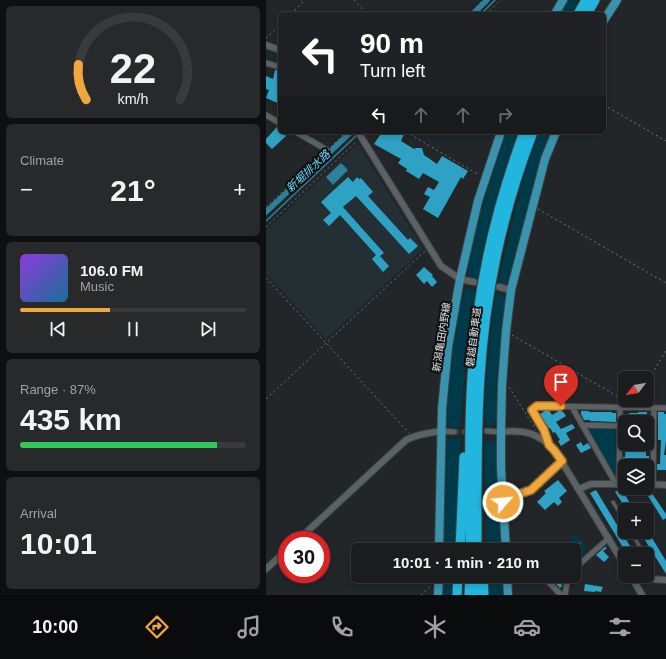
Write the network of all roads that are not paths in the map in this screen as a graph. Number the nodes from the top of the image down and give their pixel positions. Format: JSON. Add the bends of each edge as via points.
{"nodes":[{"id":1,"x":563,"y":0,"type":"edge"},
{"id":2,"x":586,"y":0,"type":"edge"},
{"id":3,"x":595,"y":0,"type":"edge"},
{"id":4,"x":617,"y":0,"type":"edge"},
{"id":5,"x":556,"y":12,"type":"edge"},
{"id":6,"x":579,"y":12,"type":"edge"},
{"id":7,"x":588,"y":12,"type":"edge"},
{"id":8,"x":606,"y":17,"type":"edge"},
{"id":9,"x":266,"y":45,"type":"edge"},
{"id":10,"x":278,"y":49,"type":"edge"},
{"id":11,"x":266,"y":64,"type":"edge"},
{"id":12,"x":278,"y":67,"type":"edge"},
{"id":13,"x":266,"y":115,"type":"edge"},
{"id":14,"x":278,"y":122,"type":"edge"},
{"id":15,"x":300,"y":134,"type":"edge"},
{"id":16,"x":500,"y":134,"type":"edge"},
{"id":17,"x":523,"y":134,"type":"edge"},
{"id":18,"x":532,"y":134,"type":"edge"},
{"id":19,"x":555,"y":134,"type":"edge"},
{"id":20,"x":360,"y":135,"type":"edge"},
{"id":21,"x":328,"y":150,"type":"road end"},
{"id":22,"x":460,"y":279,"type":"junction"},
{"id":23,"x":474,"y":282,"type":"dead end"},
{"id":24,"x":499,"y":287,"type":"dead end"},
{"id":25,"x":511,"y":290,"type":"junction"},
{"id":26,"x":472,"y":376,"type":"junction"},
{"id":27,"x":572,"y":407,"type":"junction"},
{"id":28,"x":620,"y":408,"type":"junction"},
{"id":29,"x":654,"y":408,"type":"junction"},
{"id":30,"x":666,"y":408,"type":"edge"},
{"id":31,"x":620,"y":415,"type":"edge"},
{"id":32,"x":582,"y":424,"type":"junction"},
{"id":33,"x":618,"y":426,"type":"edge"},
{"id":34,"x":442,"y":431,"type":"junction"},
{"id":35,"x":487,"y":431,"type":"tunnel mouth"},
{"id":36,"x":454,"y":432,"type":"tunnel mouth"},
{"id":37,"x":501,"y":432,"type":"junction"},
{"id":38,"x":549,"y":445,"type":"junction"},
{"id":39,"x":478,"y":458,"type":"junction"},
{"id":40,"x":651,"y":459,"type":"edge"},
{"id":41,"x":562,"y":461,"type":"junction"},
{"id":42,"x":618,"y":481,"type":"edge"},
{"id":43,"x":618,"y":484,"type":"edge"},
{"id":44,"x":654,"y":484,"type":"edge"},
{"id":45,"x":666,"y":485,"type":"edge"},
{"id":46,"x":579,"y":489,"type":"junction"},
{"id":47,"x":503,"y":502,"type":"junction"},
{"id":48,"x":613,"y":502,"type":"dead end"},
{"id":49,"x":618,"y":510,"type":"edge"},
{"id":50,"x":308,"y":531,"type":"edge"},
{"id":51,"x":609,"y":538,"type":"junction"},
{"id":52,"x":440,"y":543,"type":"edge"},
{"id":53,"x":460,"y":543,"type":"edge"},
{"id":54,"x":470,"y":543,"type":"edge"},
{"id":55,"x":477,"y":543,"type":"edge"},
{"id":56,"x":482,"y":543,"type":"edge"},
{"id":57,"x":506,"y":543,"type":"edge"},
{"id":58,"x":618,"y":554,"type":"edge"},
{"id":59,"x":278,"y":559,"type":"edge"},
{"id":60,"x":581,"y":563,"type":"edge"},
{"id":61,"x":266,"y":570,"type":"edge"},
{"id":62,"x":654,"y":579,"type":"edge"},
{"id":63,"x":666,"y":580,"type":"edge"},
{"id":64,"x":439,"y":583,"type":"edge"},
{"id":65,"x":458,"y":583,"type":"edge"},
{"id":66,"x":470,"y":583,"type":"edge"},
{"id":67,"x":477,"y":583,"type":"edge"},
{"id":68,"x":483,"y":583,"type":"edge"},
{"id":69,"x":507,"y":583,"type":"edge"},
{"id":70,"x":550,"y":583,"type":"edge"},
{"id":71,"x":567,"y":583,"type":"edge"},
{"id":72,"x":635,"y":583,"type":"edge"},
{"id":73,"x":438,"y":595,"type":"edge"},
{"id":74,"x":457,"y":595,"type":"edge"},
{"id":75,"x":470,"y":595,"type":"edge"},
{"id":76,"x":477,"y":595,"type":"edge"},
{"id":77,"x":484,"y":595,"type":"edge"},
{"id":78,"x":508,"y":595,"type":"edge"},
{"id":79,"x":561,"y":595,"type":"edge"},
{"id":80,"x":565,"y":595,"type":"edge"},
{"id":81,"x":642,"y":595,"type":"edge"}],
"edges":[{"from":1,"to":5,"type":"main road"},
{"from":2,"to":6,"type":"highway"},
{"from":3,"to":7,"type":"highway"},
{"from":4,"to":8,"type":"main road"},
{"from":9,"to":10,"type":"street"},
{"from":11,"to":12,"type":"street"},
{"from":13,"to":14,"type":"street"},
{"from":15,"to":21,"type":"street"},
{"from":16,"to":22,"type":"main road","name":"新潟亀田内野線","via":[[485,178]]},
{"from":17,"to":26,"type":"highway","name":"磐越自動車道","via":[[489,251],[478,316]]},
{"from":18,"to":39,"type":"highway","name":"磐越自動車道","via":[[514,185],[492,281],[480,376]]},
{"from":19,"to":25,"type":"main road","via":[[545,159]]},
{"from":20,"to":22,"type":"street","via":[[441,266]]},
{"from":22,"to":23,"type":"street"},
{"from":22,"to":34,"type":"main road","name":"新潟亀田内野線","via":[[446,363]]},
{"from":24,"to":25,"type":"street"},
{"from":25,"to":37,"type":"main road","via":[[502,385]]},
{"from":26,"to":53,"type":"highway","via":[[466,403]]},
{"from":26,"to":54,"type":"highway","name":"磐越自動車道"},
{"from":27,"to":28,"type":"street"},
{"from":27,"to":32,"type":"street"},
{"from":27,"to":38,"type":"street","via":[[537,406],[532,410],[544,430]]},
{"from":28,"to":29,"type":"street"},
{"from":28,"to":31,"type":"street"},
{"from":29,"to":30,"type":"street"},
{"from":29,"to":40,"type":"street"},
{"from":32,"to":33,"type":"street"},
{"from":32,"to":42,"type":"street"},
{"from":34,"to":36,"type":"street"},
{"from":34,"to":50,"type":"street","via":[[412,436],[401,444]]},
{"from":34,"to":52,"type":"main road","name":"新潟亀田内野線"},
{"from":35,"to":37,"type":"street"},
{"from":37,"to":38,"type":"street","via":[[528,432]]},
{"from":37,"to":47,"type":"main road"},
{"from":38,"to":41,"type":"street"},
{"from":39,"to":55,"type":"highway","name":"磐越自動車道"},
{"from":39,"to":56,"type":"highway"},
{"from":41,"to":46,"type":"street"},
{"from":41,"to":47,"type":"street","via":[[531,490]]},
{"from":43,"to":46,"type":"street","via":[[590,484]]},
{"from":44,"to":45,"type":"street"},
{"from":46,"to":51,"type":"street"},
{"from":47,"to":57,"type":"main road"},
{"from":48,"to":49,"type":"lane"},
{"from":51,"to":58,"type":"street"},
{"from":51,"to":60,"type":"street"},
{"from":59,"to":61,"type":"street"},
{"from":62,"to":63,"type":"street"},
{"from":64,"to":73,"type":"main road"},
{"from":65,"to":74,"type":"highway"},
{"from":66,"to":75,"type":"highway"},
{"from":67,"to":76,"type":"highway"},
{"from":68,"to":77,"type":"highway"},
{"from":69,"to":78,"type":"main road"},
{"from":70,"to":79,"type":"street"},
{"from":71,"to":80,"type":"street"},
{"from":72,"to":81,"type":"street"}]}
